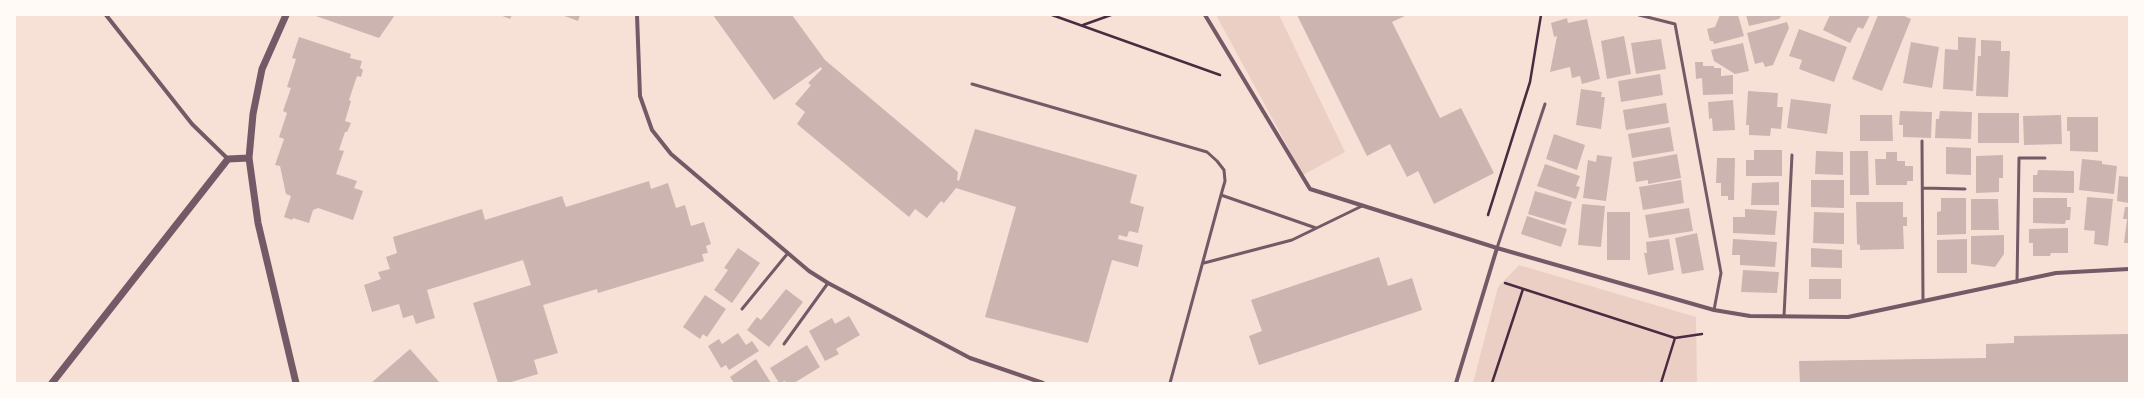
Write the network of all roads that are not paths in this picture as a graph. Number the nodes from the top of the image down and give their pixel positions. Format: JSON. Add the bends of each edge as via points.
{"nodes":[{"id":1,"x":106,"y":15,"type":"edge"},
{"id":2,"x":286,"y":15,"type":"edge"},
{"id":3,"x":636,"y":15,"type":"edge"},
{"id":4,"x":1205,"y":15,"type":"edge"},
{"id":5,"x":1639,"y":15,"type":"edge"},
{"id":6,"x":972,"y":84,"type":"dead end"},
{"id":7,"x":1545,"y":104,"type":"dead end"},
{"id":8,"x":1922,"y":141,"type":"dead end"},
{"id":9,"x":1792,"y":155,"type":"dead end"},
{"id":10,"x":249,"y":158,"type":"junction"},
{"id":11,"x":2045,"y":158,"type":"dead end"},
{"id":12,"x":228,"y":159,"type":"junction"},
{"id":13,"x":1923,"y":188,"type":"junction"},
{"id":14,"x":1965,"y":188,"type":"dead end"},
{"id":15,"x":1221,"y":195,"type":"junction"},
{"id":16,"x":1362,"y":206,"type":"junction"},
{"id":17,"x":1316,"y":228,"type":"junction"},
{"id":18,"x":1496,"y":248,"type":"junction"},
{"id":19,"x":788,"y":253,"type":"junction"},
{"id":20,"x":1204,"y":263,"type":"junction"},
{"id":21,"x":2129,"y":269,"type":"edge"},
{"id":22,"x":2017,"y":282,"type":"junction"},
{"id":23,"x":828,"y":283,"type":"junction"},
{"id":24,"x":1923,"y":301,"type":"junction"},
{"id":25,"x":742,"y":309,"type":"dead end"},
{"id":26,"x":1714,"y":310,"type":"junction"},
{"id":27,"x":1784,"y":316,"type":"junction"},
{"id":28,"x":784,"y":344,"type":"dead end"},
{"id":29,"x":52,"y":383,"type":"edge"},
{"id":30,"x":296,"y":383,"type":"edge"},
{"id":31,"x":1043,"y":383,"type":"edge"},
{"id":32,"x":1170,"y":383,"type":"edge"},
{"id":33,"x":1456,"y":383,"type":"edge"}],
"edges":[{"from":1,"to":12,"type":"street","via":[[192,124]]},
{"from":2,"to":10,"type":"street","via":[[262,69],[253,114]]},
{"from":3,"to":19,"type":"street","via":[[640,96],[652,130],[671,154]]},
{"from":4,"to":16,"type":"street","via":[[1310,189]]},
{"from":5,"to":26,"type":"lane","via":[[1675,24],[1720,272]]},
{"from":6,"to":15,"type":"lane","via":[[1207,152],[1224,170],[1225,181]]},
{"from":7,"to":18,"type":"lane"},
{"from":8,"to":13,"type":"lane"},
{"from":9,"to":27,"type":"lane"},
{"from":10,"to":12,"type":"street"},
{"from":10,"to":30,"type":"street","via":[[258,223]]},
{"from":11,"to":22,"type":"lane","via":[[2019,158]]},
{"from":12,"to":29,"type":"street"},
{"from":13,"to":14,"type":"lane"},
{"from":13,"to":24,"type":"lane"},
{"from":15,"to":17,"type":"lane"},
{"from":15,"to":20,"type":"lane"},
{"from":16,"to":17,"type":"lane"},
{"from":16,"to":18,"type":"street"},
{"from":17,"to":20,"type":"lane","via":[[1292,240]]},
{"from":18,"to":26,"type":"street"},
{"from":18,"to":33,"type":"street"},
{"from":19,"to":23,"type":"street","via":[[808,271]]},
{"from":19,"to":25,"type":"lane"},
{"from":20,"to":32,"type":"lane"},
{"from":21,"to":22,"type":"street","via":[[2056,273]]},
{"from":22,"to":24,"type":"street"},
{"from":23,"to":28,"type":"lane"},
{"from":23,"to":31,"type":"street","via":[[970,358]]},
{"from":24,"to":27,"type":"street","via":[[1848,316]]},
{"from":26,"to":27,"type":"street","via":[[1750,316]]}]}
